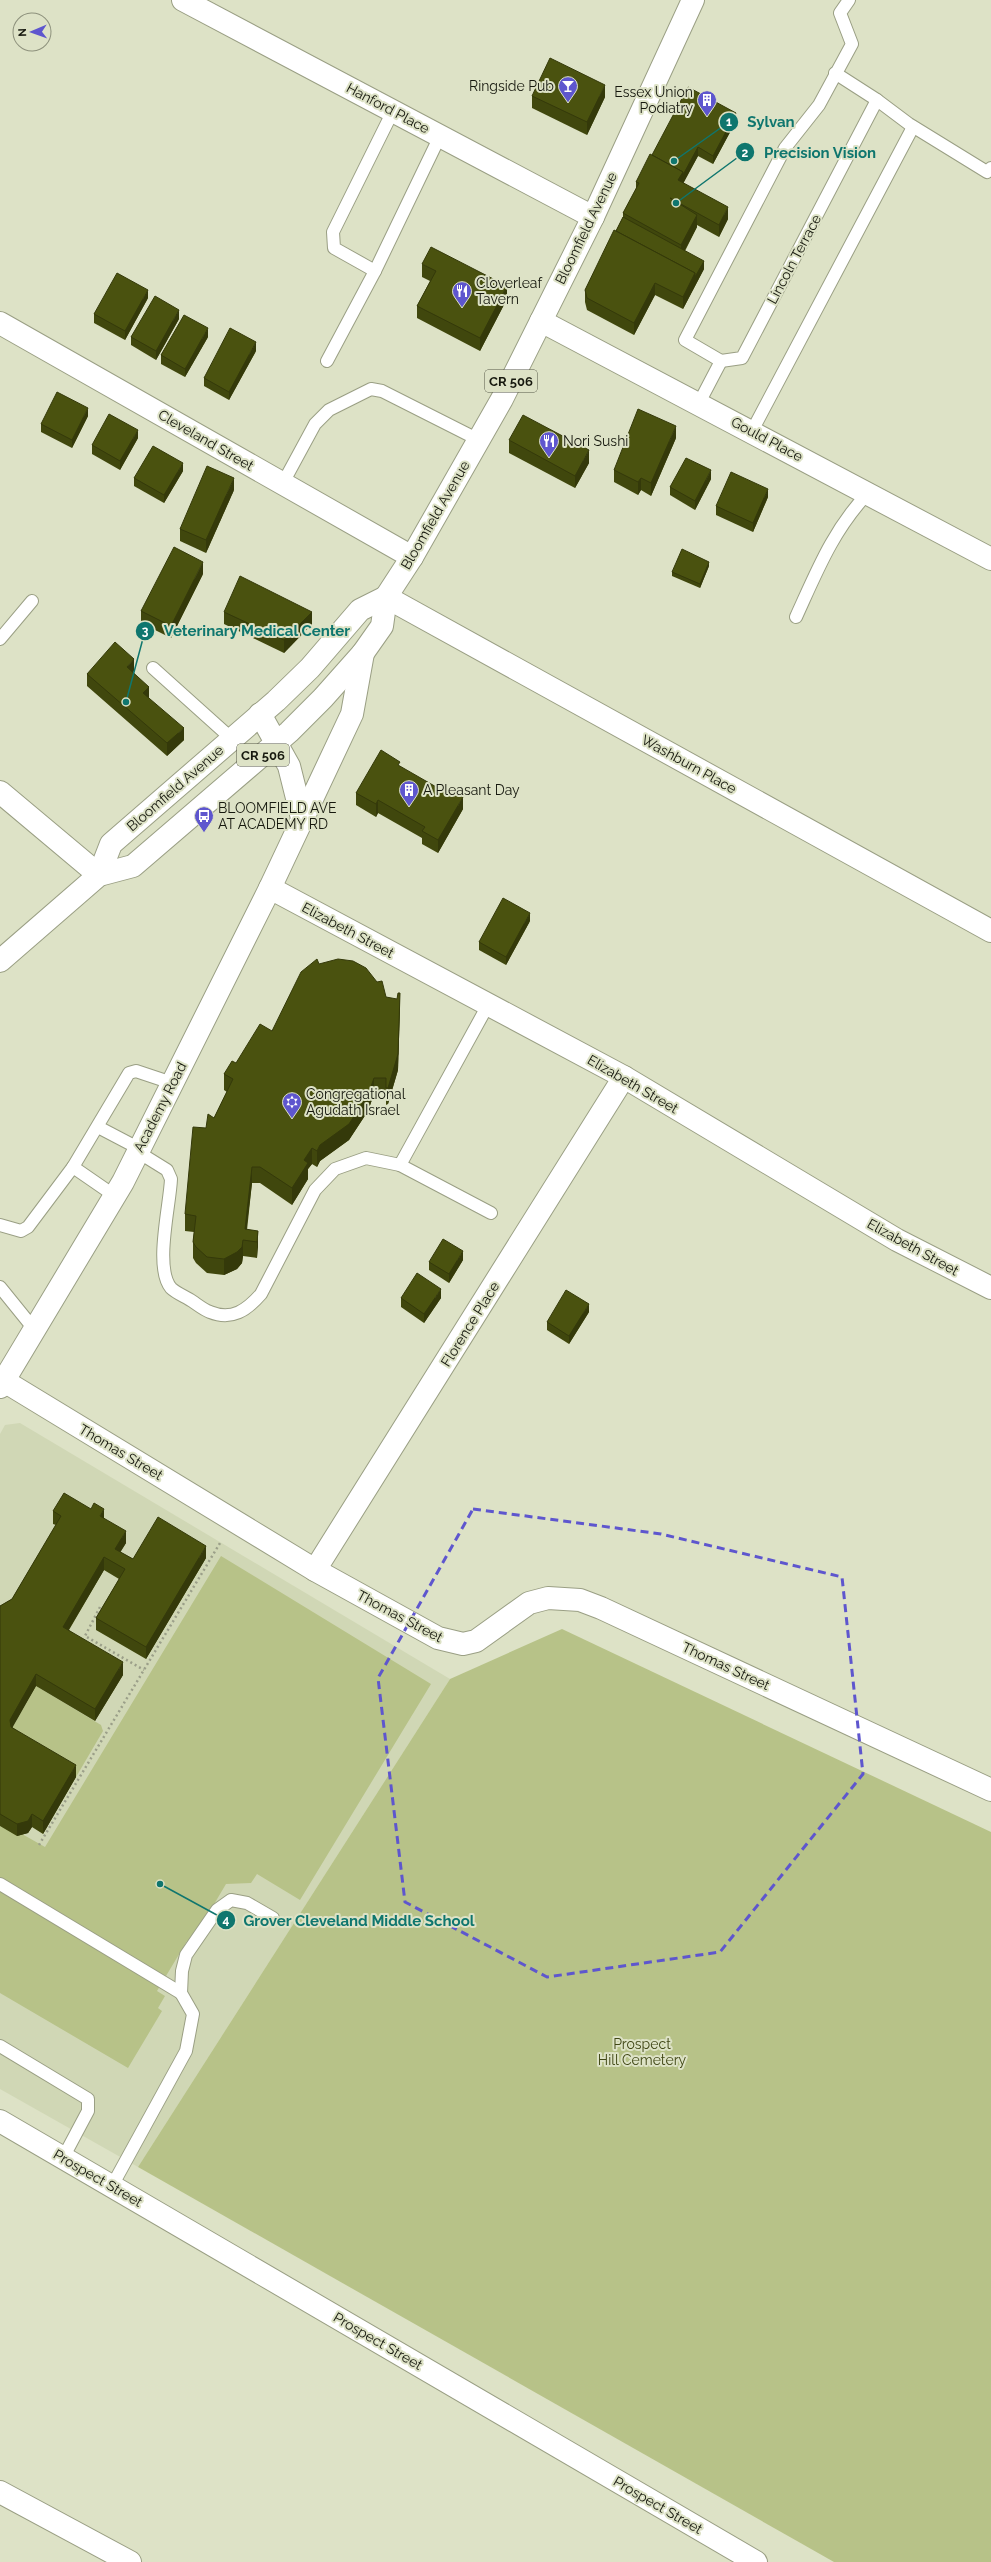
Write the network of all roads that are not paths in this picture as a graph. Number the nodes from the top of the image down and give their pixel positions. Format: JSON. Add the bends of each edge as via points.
{"nodes":[{"id":1,"x":183,"y":0,"type":"edge"},
{"id":2,"x":693,"y":0,"type":"edge"},
{"id":3,"x":849,"y":0,"type":"edge"},
{"id":4,"x":835,"y":73,"type":"junction"},
{"id":5,"x":878,"y":100,"type":"junction"},
{"id":6,"x":393,"y":111,"type":"junction"},
{"id":7,"x":913,"y":127,"type":"junction"},
{"id":8,"x":440,"y":136,"type":"junction"},
{"id":9,"x":991,"y":168,"type":"edge"},
{"id":10,"x":593,"y":217,"type":"junction"},
{"id":11,"x":375,"y":271,"type":"junction"},
{"id":12,"x":541,"y":321,"type":"junction"},
{"id":13,"x":0,"y":322,"type":"edge"},
{"id":14,"x":328,"y":361,"type":"dead end"},
{"id":15,"x":721,"y":361,"type":"junction"},
{"id":16,"x":699,"y":403,"type":"junction"},
{"id":17,"x":752,"y":431,"type":"junction"},
{"id":18,"x":479,"y":440,"type":"junction"},
{"id":19,"x":283,"y":483,"type":"junction"},
{"id":20,"x":868,"y":493,"type":"junction"},
{"id":21,"x":412,"y":557,"type":"junction"},
{"id":22,"x":991,"y":559,"type":"edge"},
{"id":23,"x":386,"y":597,"type":"junction"},
{"id":24,"x":32,"y":601,"type":"dead end"},
{"id":25,"x":796,"y":617,"type":"dead end"},
{"id":26,"x":0,"y":639,"type":"edge"},
{"id":27,"x":363,"y":653,"type":"junction"},
{"id":28,"x":152,"y":668,"type":"dead end"},
{"id":29,"x":260,"y":714,"type":"junction"},
{"id":30,"x":232,"y":738,"type":"junction"},
{"id":31,"x":276,"y":743,"type":"junction"},
{"id":32,"x":0,"y":792,"type":"edge"},
{"id":33,"x":302,"y":818,"type":"junction"},
{"id":34,"x":99,"y":875,"type":"junction"},
{"id":35,"x":270,"y":888,"type":"junction"},
{"id":36,"x":991,"y":931,"type":"edge"},
{"id":37,"x":0,"y":961,"type":"edge"},
{"id":38,"x":488,"y":1005,"type":"junction"},
{"id":39,"x":624,"y":1077,"type":"junction"},
{"id":40,"x":172,"y":1083,"type":"junction"},
{"id":41,"x":98,"y":1127,"type":"junction"},
{"id":42,"x":139,"y":1150,"type":"junction"},
{"id":43,"x":400,"y":1165,"type":"junction"},
{"id":44,"x":73,"y":1167,"type":"junction"},
{"id":45,"x":115,"y":1196,"type":"junction"},
{"id":46,"x":491,"y":1213,"type":"dead end"},
{"id":47,"x":0,"y":1226,"type":"edge"},
{"id":48,"x":991,"y":1288,"type":"edge"},
{"id":49,"x":2,"y":1293,"type":"edge"},
{"id":50,"x":34,"y":1329,"type":"junction"},
{"id":51,"x":2,"y":1384,"type":"edge"},
{"id":52,"x":315,"y":1570,"type":"junction"},
{"id":53,"x":991,"y":1790,"type":"edge"},
{"id":54,"x":0,"y":1884,"type":"edge"},
{"id":55,"x":273,"y":1918,"type":"dead end"},
{"id":56,"x":181,"y":1993,"type":"junction"},
{"id":57,"x":0,"y":2046,"type":"edge"},
{"id":58,"x":0,"y":2121,"type":"edge"},
{"id":59,"x":63,"y":2158,"type":"junction"},
{"id":60,"x":112,"y":2186,"type":"junction"},
{"id":61,"x":0,"y":2492,"type":"edge"},
{"id":62,"x":742,"y":2558,"type":"edge"},
{"id":63,"x":130,"y":2562,"type":"edge"}],
"edges":[{"from":1,"to":6,"type":"street","name":"Hanford Place"},
{"from":2,"to":10,"type":"street","name":"Bloomfield Avenue","number":"CR 506"},
{"from":3,"to":4,"type":"lane","via":[[840,14],[852,44]]},
{"from":4,"to":5,"type":"lane"},
{"from":4,"to":15,"type":"lane","via":[[819,106],[785,148],[685,340]]},
{"from":5,"to":7,"type":"lane"},
{"from":5,"to":15,"type":"lane","name":"Lincoln Terrace","via":[[742,358]]},
{"from":6,"to":8,"type":"street","name":"Hanford Place"},
{"from":6,"to":11,"type":"lane","via":[[333,232],[332,240],[334,248]]},
{"from":7,"to":9,"type":"lane","via":[[987,172]]},
{"from":7,"to":17,"type":"lane"},
{"from":8,"to":10,"type":"street","name":"Hanford Place"},
{"from":8,"to":11,"type":"lane"},
{"from":10,"to":12,"type":"street","name":"Bloomfield Avenue","number":"CR 506"},
{"from":11,"to":14,"type":"lane"},
{"from":12,"to":16,"type":"street","name":"Gould Place"},
{"from":12,"to":18,"type":"street","name":"Bloomfield Avenue","number":"CR 506"},
{"from":13,"to":19,"type":"street","name":"Cleveland Street"},
{"from":15,"to":16,"type":"lane"},
{"from":16,"to":17,"type":"street","name":"Gould Place"},
{"from":17,"to":20,"type":"street","name":"Gould Place"},
{"from":18,"to":19,"type":"lane","via":[[382,391],[371,389],[329,410],[315,424]]},
{"from":18,"to":21,"type":"street","name":"Bloomfield Avenue","number":"CR 506"},
{"from":19,"to":21,"type":"street","name":"Cleveland Street"},
{"from":20,"to":22,"type":"street","name":"Gould Place"},
{"from":20,"to":25,"type":"lane","via":[[842,522]]},
{"from":21,"to":23,"type":"street","name":"Bloomfield Avenue","number":"CR 506"},
{"from":23,"to":27,"type":"street","name":"Bloomfield Avenue","number":"CR 506","via":[[382,626]]},
{"from":23,"to":29,"type":"street","name":"Bloomfield Avenue","number":"CR 506","via":[[360,610],[310,668]]},
{"from":23,"to":36,"type":"street","name":"Washburn Place"},
{"from":24,"to":26,"type":"lane"},
{"from":27,"to":31,"type":"street","name":"Bloomfield Avenue","number":"CR 506","via":[[323,698]]},
{"from":27,"to":33,"type":"street","name":"Academy Road","via":[[352,714]]},
{"from":28,"to":30,"type":"lane"},
{"from":29,"to":30,"type":"street","name":"Bloomfield Avenue","number":"CR 506"},
{"from":29,"to":31,"type":"street"},
{"from":30,"to":34,"type":"street","name":"Bloomfield Avenue","number":"CR 506","via":[[111,844]]},
{"from":31,"to":33,"type":"street","via":[[289,766]]},
{"from":31,"to":34,"type":"street","name":"Bloomfield Avenue","number":"CR 506","via":[[132,866]]},
{"from":32,"to":34,"type":"street"},
{"from":33,"to":35,"type":"street","name":"Academy Road"},
{"from":34,"to":37,"type":"street","name":"Bloomfield Avenue","number":"CR 506"},
{"from":35,"to":38,"type":"street","name":"Elizabeth Street"},
{"from":35,"to":40,"type":"street","name":"Academy Road"},
{"from":38,"to":39,"type":"street","name":"Elizabeth Street"},
{"from":38,"to":43,"type":"lane"},
{"from":39,"to":48,"type":"street","name":"Elizabeth Street","via":[[897,1240]]},
{"from":39,"to":52,"type":"street","name":"Florence Place"},
{"from":40,"to":41,"type":"lane","via":[[136,1071],[129,1073]]},
{"from":40,"to":42,"type":"street","name":"Academy Road"},
{"from":41,"to":42,"type":"lane"},
{"from":41,"to":44,"type":"lane"},
{"from":42,"to":43,"type":"lane","via":[[167,1170],[171,1179],[164,1249],[166,1277],[171,1288],[208,1312],[219,1315],[249,1308],[261,1294],[315,1190],[335,1169],[366,1158]]},
{"from":42,"to":45,"type":"street","name":"Academy Road"},
{"from":43,"to":46,"type":"lane"},
{"from":44,"to":45,"type":"lane"},
{"from":44,"to":47,"type":"lane","via":[[28,1227],[21,1231]]},
{"from":45,"to":50,"type":"street","name":"Academy Road"},
{"from":49,"to":50,"type":"lane"},
{"from":50,"to":51,"type":"street","name":"Academy Road"},
{"from":51,"to":52,"type":"street","name":"Thomas Street"},
{"from":52,"to":53,"type":"street","name":"Thomas Street","via":[[428,1633],[463,1644],[489,1634],[529,1603],[548,1598],[580,1600]]},
{"from":54,"to":56,"type":"lane"},
{"from":55,"to":56,"type":"lane","via":[[247,1903],[231,1900],[217,1910],[186,1956]]},
{"from":56,"to":60,"type":"lane","via":[[193,2014],[186,2051]]},
{"from":57,"to":59,"type":"lane","via":[[82,2093],[88,2099],[89,2107]]},
{"from":58,"to":59,"type":"street","name":"Prospect Street"},
{"from":59,"to":60,"type":"street","name":"Prospect Street"},
{"from":60,"to":62,"type":"street","name":"Prospect Street"},
{"from":61,"to":63,"type":"street"}]}
